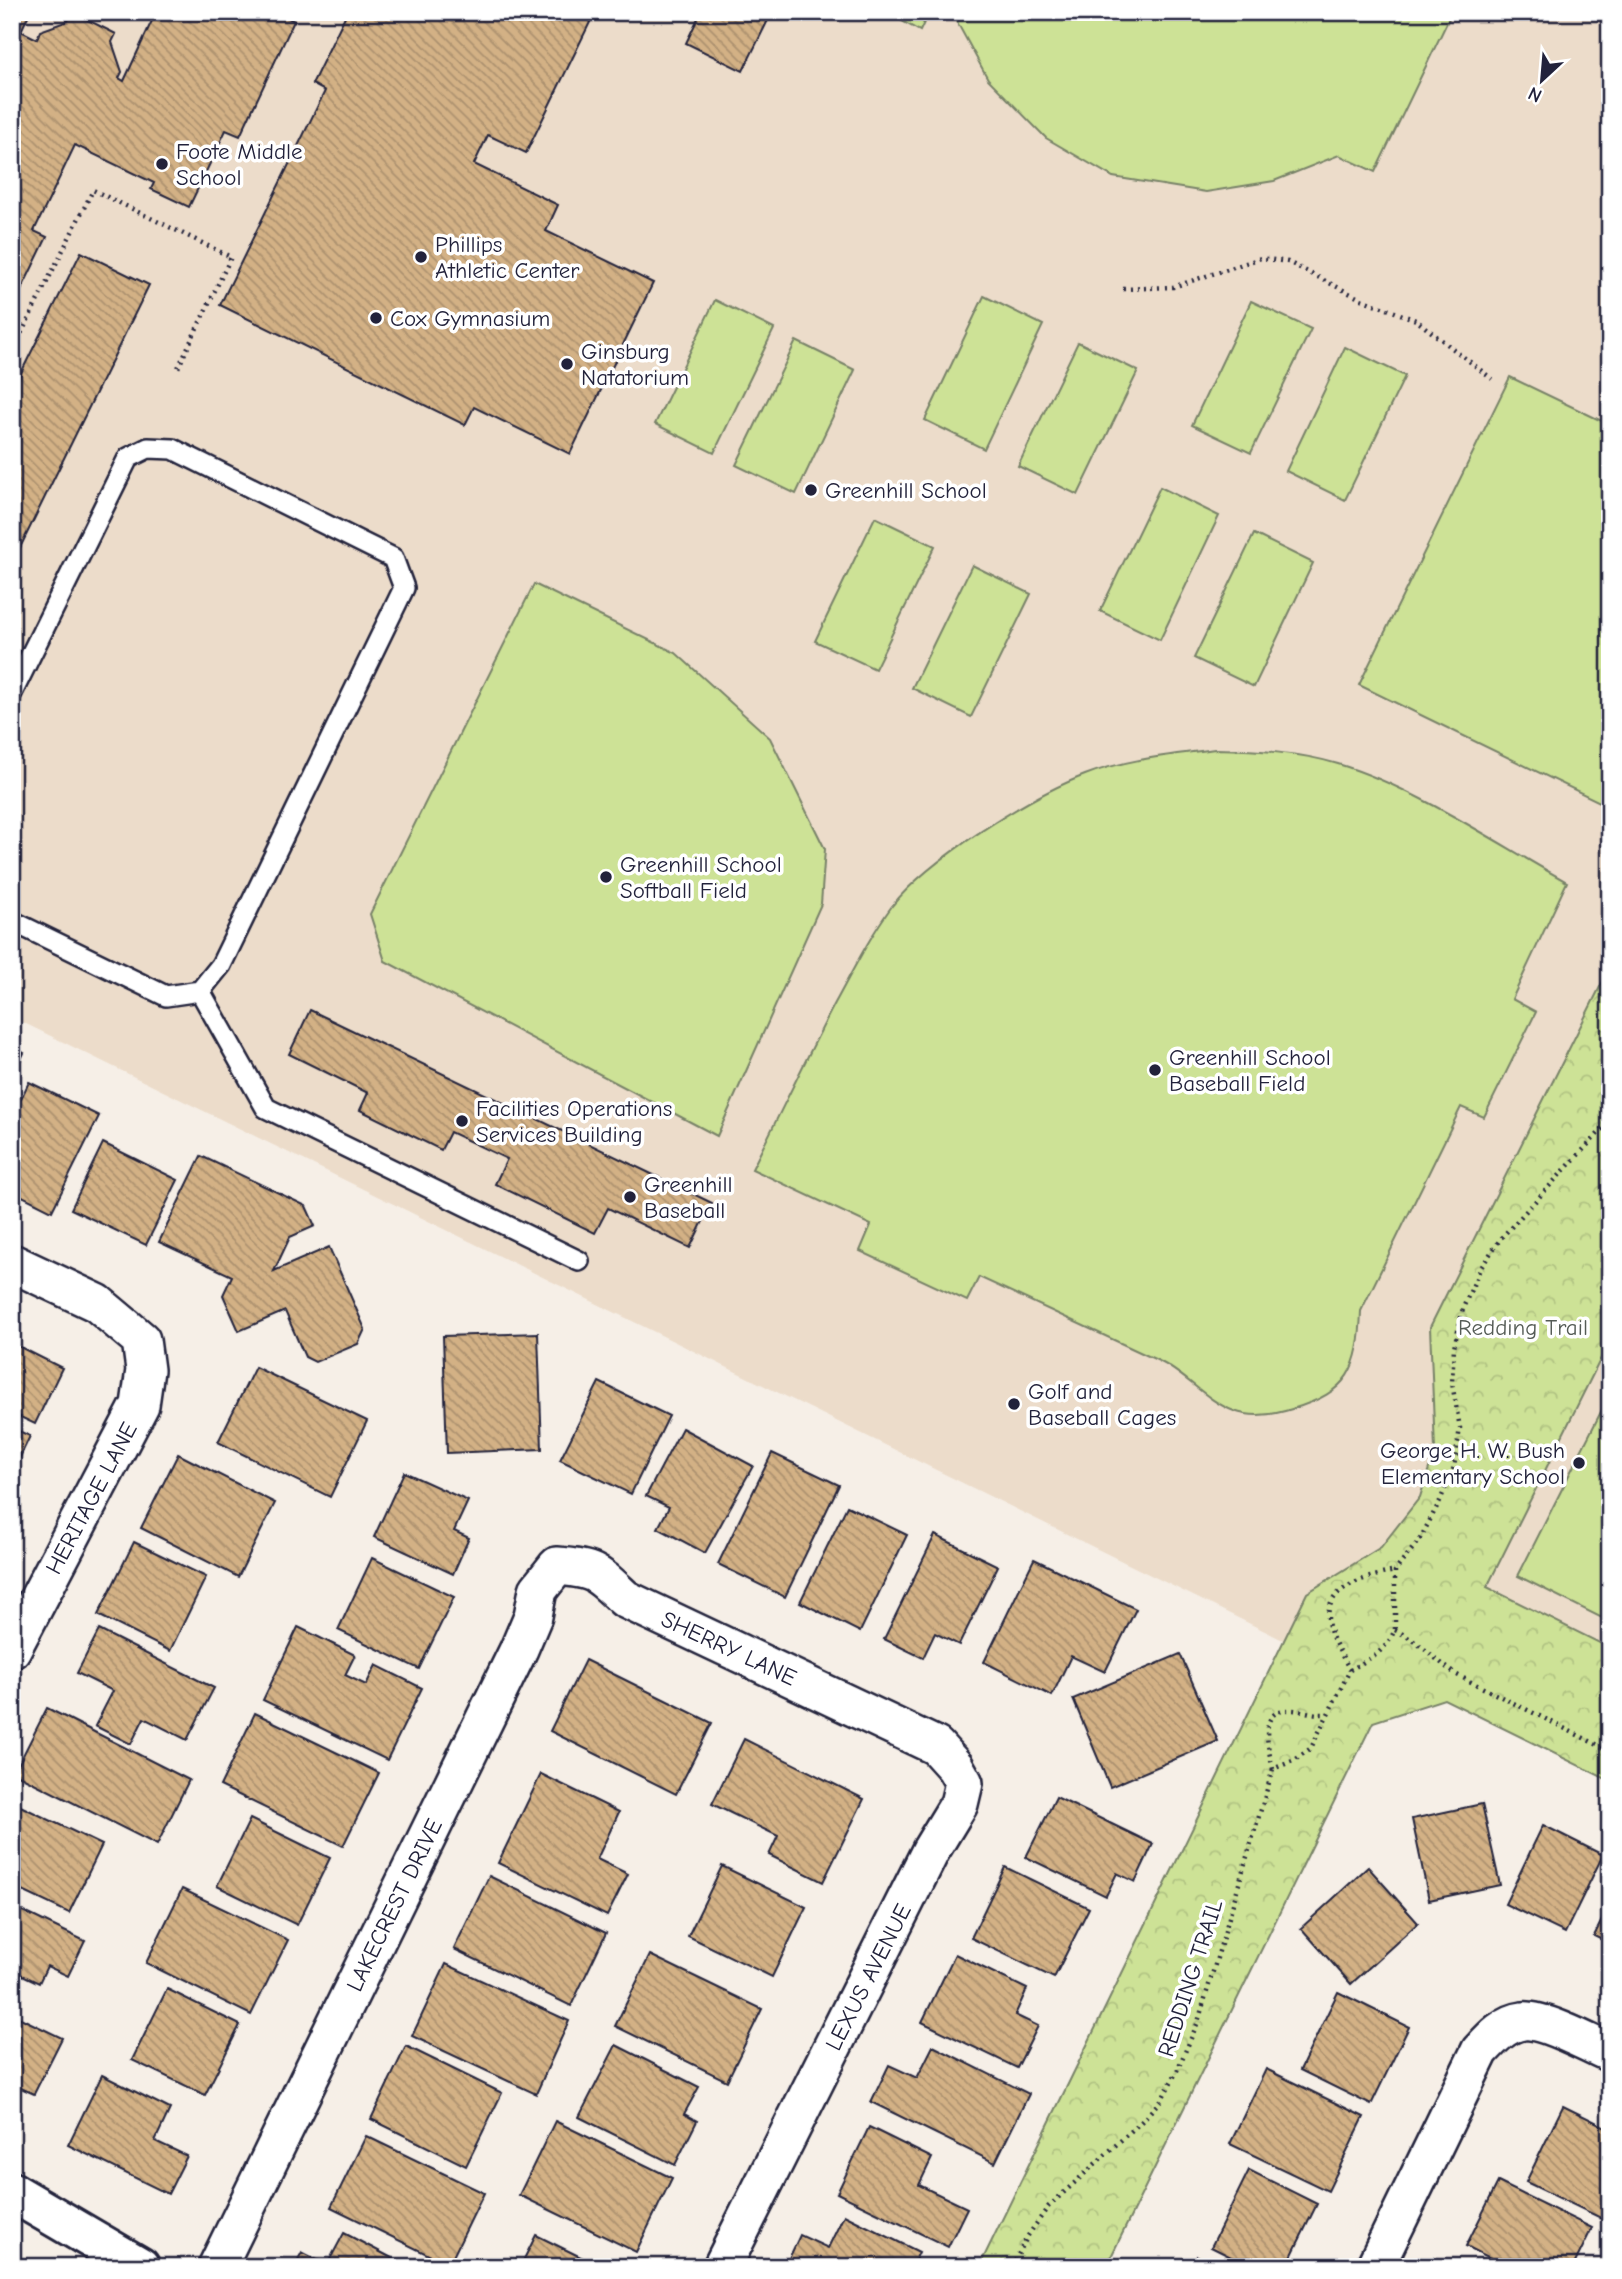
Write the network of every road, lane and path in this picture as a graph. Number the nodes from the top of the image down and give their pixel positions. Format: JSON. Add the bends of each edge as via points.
{"nodes":[{"id":1,"x":1123,"y":289,"type":"dead end"},
{"id":2,"x":12,"y":352,"type":"edge"},
{"id":3,"x":176,"y":372,"type":"dead end"},
{"id":4,"x":1492,"y":379,"type":"dead end"},
{"id":5,"x":12,"y":693,"type":"edge"},
{"id":6,"x":12,"y":921,"type":"edge"},
{"id":7,"x":200,"y":990,"type":"junction"},
{"id":8,"x":1610,"y":1121,"type":"edge"},
{"id":9,"x":579,"y":1261,"type":"dead end"},
{"id":10,"x":12,"y":1263,"type":"edge"},
{"id":11,"x":582,"y":1568,"type":"joint"},
{"id":12,"x":1395,"y":1571,"type":"junction"},
{"id":13,"x":1395,"y":1630,"type":"junction"},
{"id":14,"x":12,"y":1649,"type":"edge"},
{"id":15,"x":1350,"y":1670,"type":"junction"},
{"id":16,"x":1327,"y":1714,"type":"junction"},
{"id":17,"x":881,"y":1719,"type":"joint"},
{"id":18,"x":1610,"y":1751,"type":"edge"},
{"id":19,"x":1273,"y":1769,"type":"junction"},
{"id":20,"x":1610,"y":2053,"type":"edge"},
{"id":21,"x":12,"y":2192,"type":"edge"},
{"id":22,"x":140,"y":2267,"type":"edge"},
{"id":23,"x":218,"y":2267,"type":"edge"},
{"id":24,"x":722,"y":2267,"type":"edge"},
{"id":25,"x":1012,"y":2267,"type":"edge"},
{"id":26,"x":1375,"y":2267,"type":"edge"}],
"edges":[{"from":1,"to":4,"type":"path","via":[[1173,287],[1261,258],[1288,262],[1361,299],[1416,320]]},
{"from":2,"to":3,"type":"path","via":[[93,190],[231,257]]},
{"from":5,"to":7,"type":"lane","via":[[128,458],[149,448],[173,449],[393,558],[404,588],[221,965]]},
{"from":6,"to":7,"type":"lane","via":[[166,996]]},
{"from":7,"to":9,"type":"lane","via":[[265,1108]]},
{"from":8,"to":12,"type":"path","via":[[1501,1238],[1480,1269],[1463,1308],[1454,1347],[1452,1383],[1460,1428],[1454,1466],[1420,1539]]},
{"from":10,"to":14,"type":"street","name":"HERITAGE LANE","via":[[97,1303],[141,1340],[145,1370],[140,1405]]},
{"from":11,"to":17,"type":"street","name":"SHERRY LANE","via":[[596,1572],[625,1599]]},
{"from":11,"to":23,"type":"street","name":"LAKECREST DRIVE","via":[[557,1566],[538,1590],[519,1649]]},
{"from":12,"to":13,"type":"path"},
{"from":12,"to":15,"type":"path","via":[[1349,1585],[1334,1598],[1328,1618]]},
{"from":13,"to":15,"type":"path","via":[[1376,1655]]},
{"from":13,"to":18,"type":"path","via":[[1415,1639],[1457,1675]]},
{"from":15,"to":16,"type":"path"},
{"from":16,"to":19,"type":"path","via":[[1311,1748]]},
{"from":16,"to":19,"type":"path","name":"REDDING TRAIL","via":[[1284,1710],[1274,1715],[1267,1726]]},
{"from":17,"to":24,"type":"street","name":"LEXUS AVENUE","via":[[936,1746],[964,1783],[959,1804]]},
{"from":19,"to":25,"type":"path","name":"REDDING TRAIL","via":[[1198,2022],[1176,2073],[1141,2122],[1048,2207]]},
{"from":20,"to":26,"type":"street","via":[[1569,2033],[1524,2020],[1498,2031],[1480,2051]]},
{"from":21,"to":22,"type":"street"}]}
